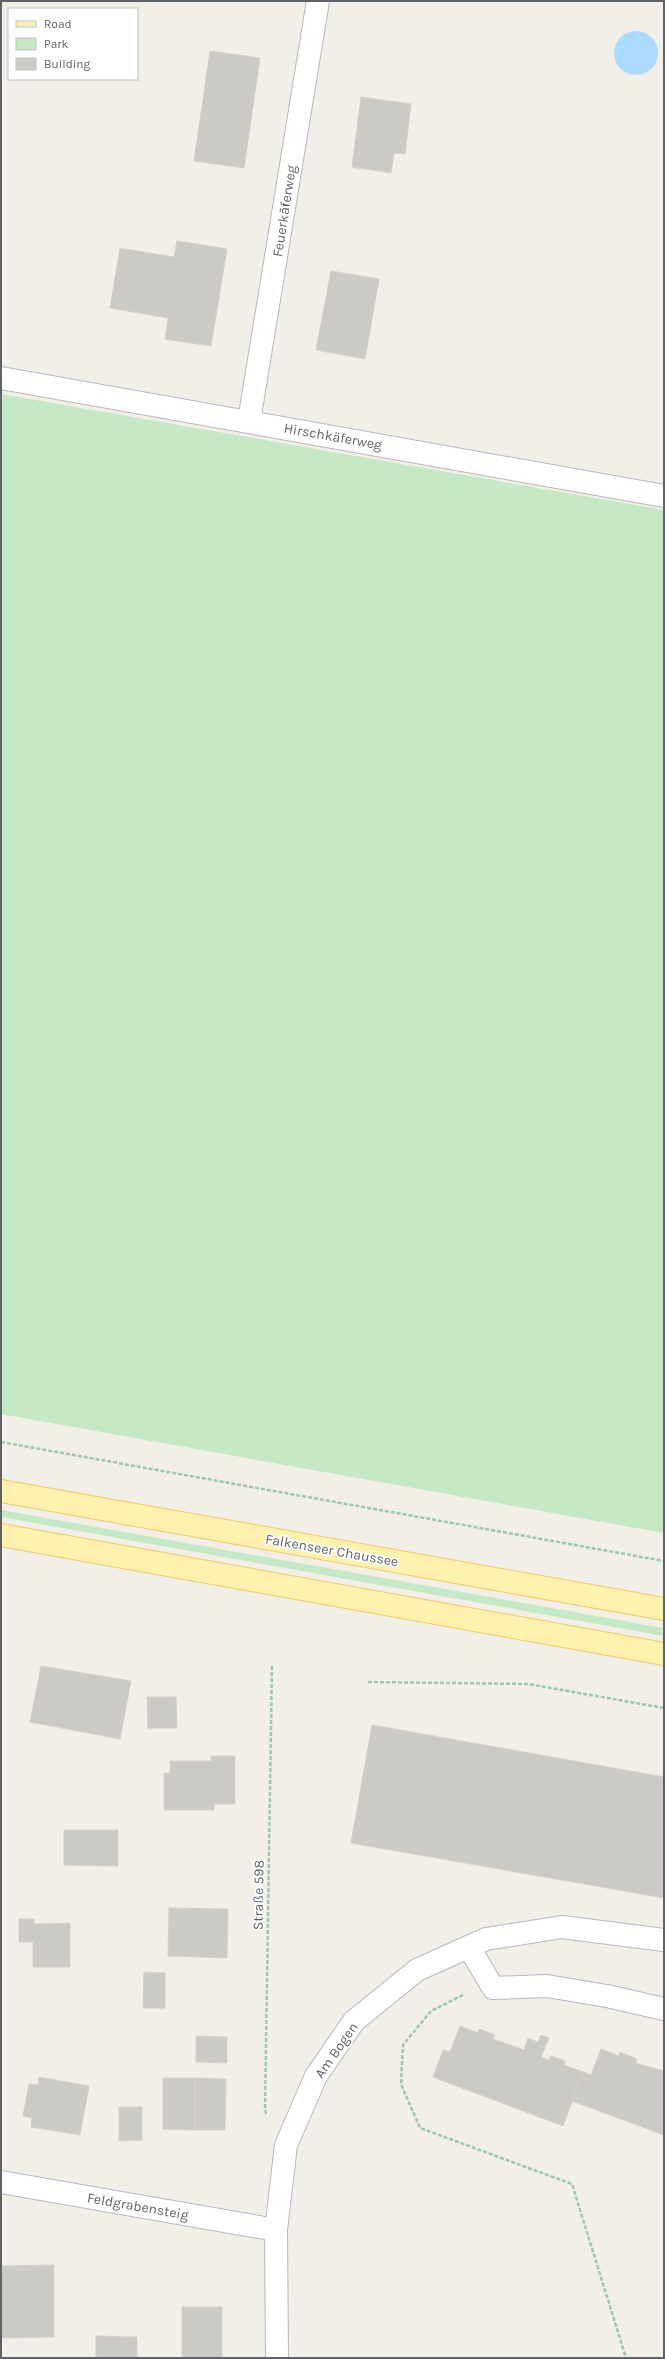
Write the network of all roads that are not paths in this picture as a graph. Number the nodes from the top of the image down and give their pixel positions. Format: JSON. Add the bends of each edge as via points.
{"nodes":[{"id":1,"x":318,"y":1,"type":"edge"},
{"id":2,"x":1,"y":378,"type":"edge"},
{"id":3,"x":249,"y":421,"type":"junction"},
{"id":4,"x":664,"y":496,"type":"edge"},
{"id":5,"x":1,"y":1491,"type":"edge"},
{"id":6,"x":1,"y":1535,"type":"edge"},
{"id":7,"x":664,"y":1610,"type":"edge"},
{"id":8,"x":664,"y":1654,"type":"edge"},
{"id":9,"x":664,"y":1940,"type":"edge"},
{"id":10,"x":468,"y":1947,"type":"junction"},
{"id":11,"x":664,"y":2009,"type":"edge"},
{"id":12,"x":1,"y":2182,"type":"edge"},
{"id":13,"x":276,"y":2230,"type":"junction"},
{"id":14,"x":277,"y":2358,"type":"edge"}],
"edges":[{"from":1,"to":3,"type":"street","name":"Feuerkäferweg"},
{"from":2,"to":3,"type":"street","name":"Hirschkäferweg"},
{"from":3,"to":4,"type":"street","name":"Hirschkäferweg"},
{"from":5,"to":7,"type":"main road","name":"Falkenseer Chaussee"},
{"from":6,"to":8,"type":"main road"},
{"from":9,"to":10,"type":"street","name":"Am Bogen","via":[[562,1927],[486,1939]]},
{"from":10,"to":11,"type":"street","via":[[493,1988],[547,1986]]},
{"from":10,"to":13,"type":"street","name":"Am Bogen","via":[[417,1970],[354,2021],[316,2076],[286,2145]]},
{"from":12,"to":13,"type":"street","name":"Feldgrabensteig"},
{"from":13,"to":14,"type":"street","name":"Am Bogen"}]}
